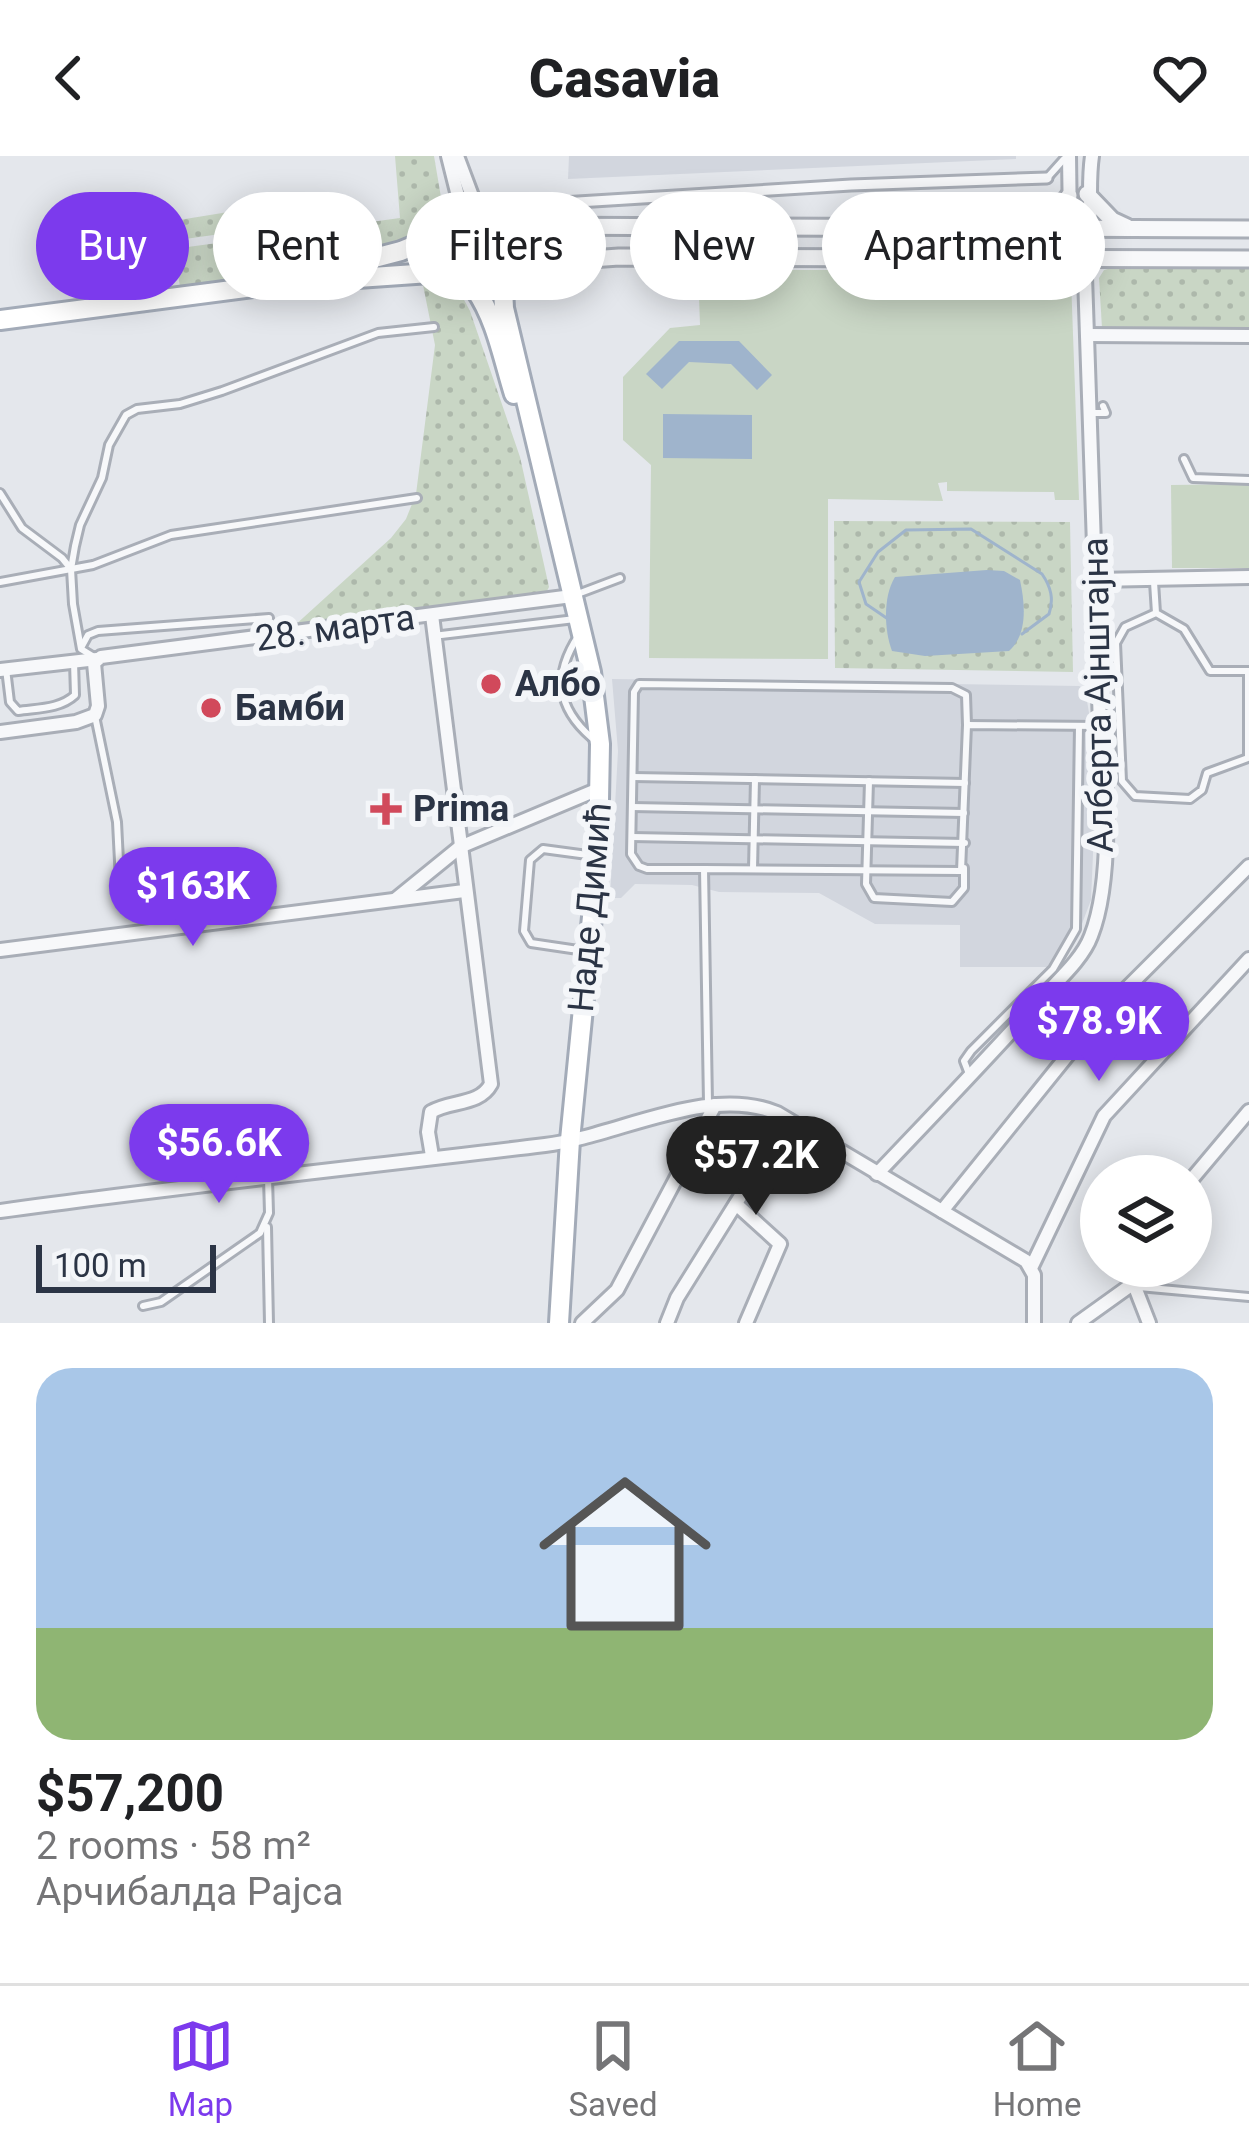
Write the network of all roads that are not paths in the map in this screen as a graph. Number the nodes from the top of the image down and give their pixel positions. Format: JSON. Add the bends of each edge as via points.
{"nodes":[{"id":1,"x":448,"y":156,"type":"edge"},
{"id":2,"x":458,"y":156,"type":"edge"},
{"id":3,"x":1067,"y":156,"type":"edge"},
{"id":4,"x":1093,"y":156,"type":"edge"},
{"id":5,"x":1047,"y":178,"type":"joint"},
{"id":6,"x":458,"y":192,"type":"edge"},
{"id":7,"x":471,"y":192,"type":"edge"},
{"id":8,"x":1069,"y":192,"type":"edge"},
{"id":9,"x":1087,"y":192,"type":"edge"},
{"id":10,"x":606,"y":200,"type":"edge"},
{"id":11,"x":1105,"y":213,"type":"edge"},
{"id":12,"x":606,"y":225,"type":"edge"},
{"id":13,"x":1105,"y":227,"type":"edge"},
{"id":14,"x":1130,"y":228,"type":"junction"},
{"id":15,"x":1249,"y":229,"type":"edge"},
{"id":16,"x":822,"y":230,"type":"edge"},
{"id":17,"x":822,"y":257,"type":"edge"},
{"id":18,"x":1105,"y":257,"type":"edge"},
{"id":19,"x":606,"y":258,"type":"edge"},
{"id":20,"x":1249,"y":259,"type":"edge"},
{"id":21,"x":213,"y":292,"type":"edge"},
{"id":22,"x":478,"y":300,"type":"edge"},
{"id":23,"x":504,"y":300,"type":"edge"},
{"id":24,"x":1086,"y":300,"type":"edge"},
{"id":25,"x":0,"y":320,"type":"edge"},
{"id":26,"x":434,"y":327,"type":"dead end"},
{"id":27,"x":1087,"y":335,"type":"junction"},
{"id":28,"x":1249,"y":336,"type":"edge"},
{"id":29,"x":1184,"y":458,"type":"dead end"},
{"id":30,"x":1249,"y":480,"type":"edge"},
{"id":31,"x":0,"y":493,"type":"edge"},
{"id":32,"x":546,"y":496,"type":"junction"},
{"id":33,"x":417,"y":498,"type":"dead end"},
{"id":34,"x":71,"y":569,"type":"junction"},
{"id":35,"x":1249,"y":577,"type":"edge"},
{"id":36,"x":620,"y":578,"type":"dead end"},
{"id":37,"x":1154,"y":578,"type":"junction"},
{"id":38,"x":1096,"y":580,"type":"junction"},
{"id":39,"x":0,"y":582,"type":"edge"},
{"id":40,"x":572,"y":596,"type":"junction"},
{"id":41,"x":1156,"y":613,"type":"junction"},
{"id":42,"x":432,"y":615,"type":"junction"},
{"id":43,"x":268,"y":618,"type":"dead end"},
{"id":44,"x":580,"y":625,"type":"junction"},
{"id":45,"x":433,"y":636,"type":"junction"},
{"id":46,"x":78,"y":655,"type":"junction"},
{"id":47,"x":98,"y":659,"type":"junction"},
{"id":48,"x":3,"y":669,"type":"edge"},
{"id":49,"x":94,"y":716,"type":"junction"},
{"id":50,"x":967,"y":725,"type":"junction"},
{"id":51,"x":1078,"y":726,"type":"junction"},
{"id":52,"x":1100,"y":726,"type":"junction"},
{"id":53,"x":0,"y":731,"type":"edge"},
{"id":54,"x":600,"y":744,"type":"junction"},
{"id":55,"x":633,"y":777,"type":"junction"},
{"id":56,"x":755,"y":779,"type":"junction"},
{"id":57,"x":869,"y":781,"type":"junction"},
{"id":58,"x":965,"y":783,"type":"junction"},
{"id":59,"x":601,"y":788,"type":"junction"},
{"id":60,"x":632,"y":807,"type":"junction"},
{"id":61,"x":754,"y":809,"type":"junction"},
{"id":62,"x":868,"y":811,"type":"junction"},
{"id":63,"x":965,"y":813,"type":"junction"},
{"id":64,"x":632,"y":836,"type":"junction"},
{"id":65,"x":754,"y":839,"type":"junction"},
{"id":66,"x":868,"y":841,"type":"junction"},
{"id":67,"x":964,"y":844,"type":"junction"},
{"id":68,"x":460,"y":847,"type":"junction"},
{"id":69,"x":598,"y":856,"type":"junction"},
{"id":70,"x":964,"y":866,"type":"junction"},
{"id":71,"x":1249,"y":866,"type":"edge"},
{"id":72,"x":704,"y":869,"type":"junction"},
{"id":73,"x":753,"y":869,"type":"junction"},
{"id":74,"x":867,"y":871,"type":"junction"},
{"id":75,"x":464,"y":891,"type":"junction"},
{"id":76,"x":117,"y":895,"type":"dead end"},
{"id":77,"x":395,"y":900,"type":"junction"},
{"id":78,"x":0,"y":950,"type":"edge"},
{"id":79,"x":589,"y":951,"type":"junction"},
{"id":80,"x":1249,"y":958,"type":"edge"},
{"id":81,"x":970,"y":1075,"type":"junction"},
{"id":82,"x":712,"y":1106,"type":"junction"},
{"id":83,"x":1249,"y":1111,"type":"edge"},
{"id":84,"x":788,"y":1120,"type":"junction"},
{"id":85,"x":570,"y":1140,"type":"junction"},
{"id":86,"x":1212,"y":1155,"type":"edge"},
{"id":87,"x":432,"y":1156,"type":"junction"},
{"id":88,"x":268,"y":1174,"type":"junction"},
{"id":89,"x":877,"y":1174,"type":"junction"},
{"id":90,"x":736,"y":1204,"type":"junction"},
{"id":91,"x":942,"y":1210,"type":"junction"},
{"id":92,"x":0,"y":1211,"type":"edge"},
{"id":93,"x":267,"y":1223,"type":"junction"},
{"id":94,"x":1032,"y":1266,"type":"junction"},
{"id":95,"x":1132,"y":1287,"type":"edge"},
{"id":96,"x":1133,"y":1287,"type":"edge"},
{"id":97,"x":1144,"y":1287,"type":"edge"},
{"id":98,"x":1249,"y":1297,"type":"edge"},
{"id":99,"x":142,"y":1306,"type":"dead end"},
{"id":100,"x":749,"y":1322,"type":"edge"},
{"id":101,"x":269,"y":1323,"type":"edge"},
{"id":102,"x":560,"y":1323,"type":"edge"},
{"id":103,"x":582,"y":1323,"type":"edge"},
{"id":104,"x":667,"y":1323,"type":"edge"},
{"id":105,"x":1034,"y":1323,"type":"edge"},
{"id":106,"x":1078,"y":1323,"type":"edge"},
{"id":107,"x":1149,"y":1323,"type":"edge"}],
"edges":[{"from":1,"to":6,"type":"street"},
{"from":2,"to":7,"type":"street"},
{"from":3,"to":5,"type":"lane"},
{"from":3,"to":8,"type":"street"},
{"from":4,"to":9,"type":"street"},
{"from":5,"to":10,"type":"street"},
{"from":11,"to":14,"type":"street"},
{"from":12,"to":16,"type":"street"},
{"from":13,"to":14,"type":"street"},
{"from":14,"to":15,"type":"street"},
{"from":17,"to":19,"type":"street"},
{"from":18,"to":20,"type":"street"},
{"from":21,"to":25,"type":"main road"},
{"from":22,"to":32,"type":"main road"},
{"from":23,"to":32,"type":"main road"},
{"from":24,"to":27,"type":"street","name":"Алберта Ајнштајна"},
{"from":26,"to":34,"type":"lane","via":[[378,332],[222,391],[126,415],[80,524]]},
{"from":27,"to":28,"type":"street"},
{"from":27,"to":38,"type":"street","name":"Алберта Ајнштајна","via":[[1097,409]]},
{"from":29,"to":30,"type":"lane","via":[[1193,478]]},
{"from":31,"to":34,"type":"lane","via":[[22,528]]},
{"from":32,"to":40,"type":"main road","name":"Наде Димић"},
{"from":33,"to":34,"type":"lane","via":[[171,535]]},
{"from":34,"to":39,"type":"lane"},
{"from":34,"to":46,"type":"lane"},
{"from":35,"to":37,"type":"street"},
{"from":36,"to":40,"type":"lane"},
{"from":37,"to":38,"type":"street"},
{"from":37,"to":41,"type":"lane"},
{"from":38,"to":52,"type":"street","name":"Алберта Ајнштајна"},
{"from":40,"to":42,"type":"street","name":"28. марта"},
{"from":40,"to":44,"type":"main road","name":"Наде Димић"},
{"from":41,"to":41,"type":"lane","via":[[1117,637],[1122,781],[1135,796],[1190,799],[1207,773],[1248,758],[1248,671],[1210,671],[1184,629]]},
{"from":42,"to":45,"type":"street"},
{"from":42,"to":47,"type":"street","name":"28. марта"},
{"from":43,"to":46,"type":"lane","via":[[98,631]]},
{"from":44,"to":45,"type":"lane"},
{"from":44,"to":54,"type":"main road","name":"Наде Димић"},
{"from":44,"to":54,"type":"lane","via":[[560,686],[566,710]]},
{"from":45,"to":68,"type":"street"},
{"from":46,"to":47,"type":"street","name":"28. марта"},
{"from":46,"to":48,"type":"street","name":"28. марта"},
{"from":46,"to":48,"type":"lane","via":[[75,694],[62,705],[18,711]]},
{"from":47,"to":49,"type":"street"},
{"from":49,"to":53,"type":"street"},
{"from":49,"to":76,"type":"lane","via":[[117,822]]},
{"from":50,"to":51,"type":"lane"},
{"from":50,"to":55,"type":"lane","via":[[966,695],[952,688],[639,684]]},
{"from":50,"to":58,"type":"lane"},
{"from":51,"to":52,"type":"lane"},
{"from":51,"to":81,"type":"lane","via":[[1076,929],[1053,969],[971,1051],[964,1067]]},
{"from":52,"to":81,"type":"street","name":"Алберта Ајнштајна","via":[[1106,797],[1091,936]]},
{"from":54,"to":59,"type":"main road","name":"Наде Димић"},
{"from":55,"to":56,"type":"lane"},
{"from":55,"to":60,"type":"lane"},
{"from":56,"to":57,"type":"lane"},
{"from":56,"to":61,"type":"lane"},
{"from":57,"to":58,"type":"lane"},
{"from":57,"to":62,"type":"lane"},
{"from":58,"to":63,"type":"lane"},
{"from":59,"to":68,"type":"street"},
{"from":59,"to":69,"type":"main road","name":"Наде Димић"},
{"from":60,"to":61,"type":"lane"},
{"from":60,"to":64,"type":"lane"},
{"from":61,"to":62,"type":"lane"},
{"from":61,"to":65,"type":"lane"},
{"from":62,"to":63,"type":"lane"},
{"from":62,"to":66,"type":"lane"},
{"from":63,"to":67,"type":"lane"},
{"from":64,"to":65,"type":"lane"},
{"from":64,"to":72,"type":"lane","via":[[639,866]]},
{"from":65,"to":66,"type":"lane"},
{"from":65,"to":73,"type":"lane"},
{"from":66,"to":67,"type":"lane"},
{"from":66,"to":74,"type":"lane"},
{"from":67,"to":70,"type":"lane"},
{"from":68,"to":75,"type":"street"},
{"from":68,"to":77,"type":"street"},
{"from":69,"to":79,"type":"main road","name":"Наде Димић"},
{"from":69,"to":79,"type":"lane","via":[[542,849],[530,860],[524,932],[531,943]]},
{"from":70,"to":74,"type":"lane","via":[[956,873]]},
{"from":70,"to":74,"type":"lane","via":[[964,888],[952,902],[874,898]]},
{"from":71,"to":91,"type":"street","via":[[1100,1015]]},
{"from":72,"to":73,"type":"lane"},
{"from":72,"to":82,"type":"lane"},
{"from":73,"to":74,"type":"lane"},
{"from":75,"to":77,"type":"street"},
{"from":75,"to":87,"type":"street","via":[[491,1084],[474,1100],[431,1112]]},
{"from":77,"to":78,"type":"street"},
{"from":79,"to":85,"type":"main road","name":"Наде Димић"},
{"from":80,"to":94,"type":"street","via":[[1104,1116]]},
{"from":81,"to":89,"type":"street","name":"Алберта Ајнштајна"},
{"from":82,"to":84,"type":"street","via":[[751,1106]]},
{"from":82,"to":85,"type":"street"},
{"from":82,"to":103,"type":"street","via":[[617,1290]]},
{"from":83,"to":86,"type":"street"},
{"from":84,"to":89,"type":"street"},
{"from":84,"to":90,"type":"street"},
{"from":85,"to":87,"type":"street"},
{"from":85,"to":102,"type":"main road","name":"Наде Димић"},
{"from":87,"to":88,"type":"street"},
{"from":88,"to":92,"type":"street"},
{"from":88,"to":93,"type":"lane"},
{"from":89,"to":91,"type":"street"},
{"from":90,"to":100,"type":"street","via":[[780,1244]]},
{"from":90,"to":104,"type":"street"},
{"from":91,"to":94,"type":"street"},
{"from":93,"to":99,"type":"lane","via":[[161,1302]]},
{"from":93,"to":101,"type":"lane"},
{"from":94,"to":105,"type":"street"},
{"from":95,"to":106,"type":"street"},
{"from":96,"to":107,"type":"street"},
{"from":97,"to":98,"type":"lane"}]}
